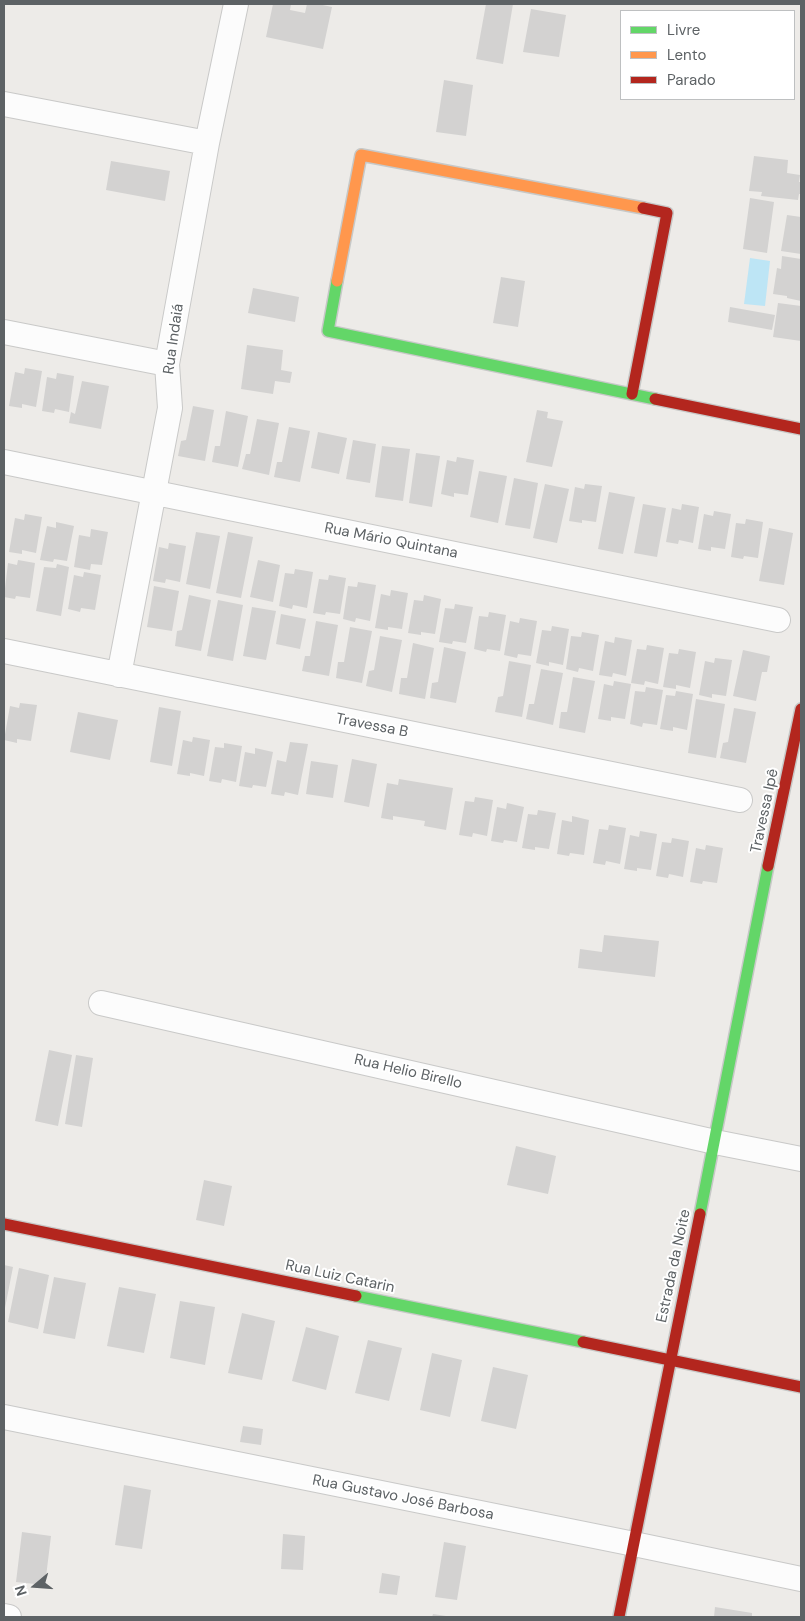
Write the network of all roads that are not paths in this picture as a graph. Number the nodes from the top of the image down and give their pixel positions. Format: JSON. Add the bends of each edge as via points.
{"nodes":[{"id":1,"x":236,"y":4,"type":"edge"},
{"id":2,"x":4,"y":104,"type":"edge"},
{"id":3,"x":207,"y":144,"type":"junction"},
{"id":4,"x":4,"y":332,"type":"edge"},
{"id":5,"x":167,"y":364,"type":"junction"},
{"id":6,"x":632,"y":394,"type":"junction"},
{"id":7,"x":801,"y":429,"type":"edge"},
{"id":8,"x":4,"y":462,"type":"edge"},
{"id":9,"x":154,"y":493,"type":"junction"},
{"id":10,"x":778,"y":620,"type":"dead end"},
{"id":11,"x":4,"y":652,"type":"edge"},
{"id":12,"x":120,"y":675,"type":"junction"},
{"id":13,"x":801,"y":709,"type":"edge"},
{"id":14,"x":740,"y":800,"type":"dead end"},
{"id":15,"x":758,"y":920,"type":"joint"},
{"id":16,"x":101,"y":1003,"type":"dead end"},
{"id":17,"x":715,"y":1142,"type":"junction"},
{"id":18,"x":801,"y":1159,"type":"edge"},
{"id":19,"x":4,"y":1224,"type":"edge"},
{"id":20,"x":670,"y":1360,"type":"junction"},
{"id":21,"x":801,"y":1387,"type":"edge"},
{"id":22,"x":4,"y":1417,"type":"edge"},
{"id":23,"x":634,"y":1544,"type":"junction"},
{"id":24,"x":801,"y":1579,"type":"edge"},
{"id":25,"x":4,"y":1616,"type":"edge"},
{"id":26,"x":9,"y":1617,"type":"edge"},
{"id":27,"x":619,"y":1617,"type":"edge"}],
"edges":[{"from":1,"to":3,"type":"street","name":"Rua Indaiá"},
{"from":2,"to":3,"type":"street"},
{"from":3,"to":5,"type":"street","name":"Rua Indaiá"},
{"from":4,"to":5,"type":"street"},
{"from":5,"to":9,"type":"street","name":"Rua Indaiá","via":[[170,408]]},
{"from":6,"to":6,"type":"street","via":[[328,331],[361,155],[668,213]]},
{"from":6,"to":7,"type":"street"},
{"from":8,"to":9,"type":"street","name":"Rua Mário Quintana"},
{"from":9,"to":10,"type":"street","name":"Rua Mário Quintana"},
{"from":9,"to":12,"type":"street","name":"Rua Indaiá"},
{"from":11,"to":12,"type":"street","name":"Travessa B"},
{"from":12,"to":14,"type":"street","name":"Travessa B"},
{"from":13,"to":15,"type":"street","name":"Travessa Ipê"},
{"from":15,"to":17,"type":"street","name":"Estrada da Noite"},
{"from":16,"to":17,"type":"street","name":"Rua Helio Birello"},
{"from":17,"to":18,"type":"street","name":"Rua Helio Birello"},
{"from":17,"to":20,"type":"street","name":"Estrada da Noite"},
{"from":19,"to":20,"type":"street","name":"Rua Luiz Catarin"},
{"from":20,"to":21,"type":"street","name":"Rua Luiz Catarin"},
{"from":20,"to":23,"type":"street","name":"Estrada da Noite"},
{"from":22,"to":23,"type":"street","name":"Rua Gustavo José Barbosa"},
{"from":23,"to":24,"type":"street","name":"Rua Gustavo José Barbosa"},
{"from":23,"to":27,"type":"street","name":"Estrada da Noite"},
{"from":25,"to":26,"type":"street"}]}
